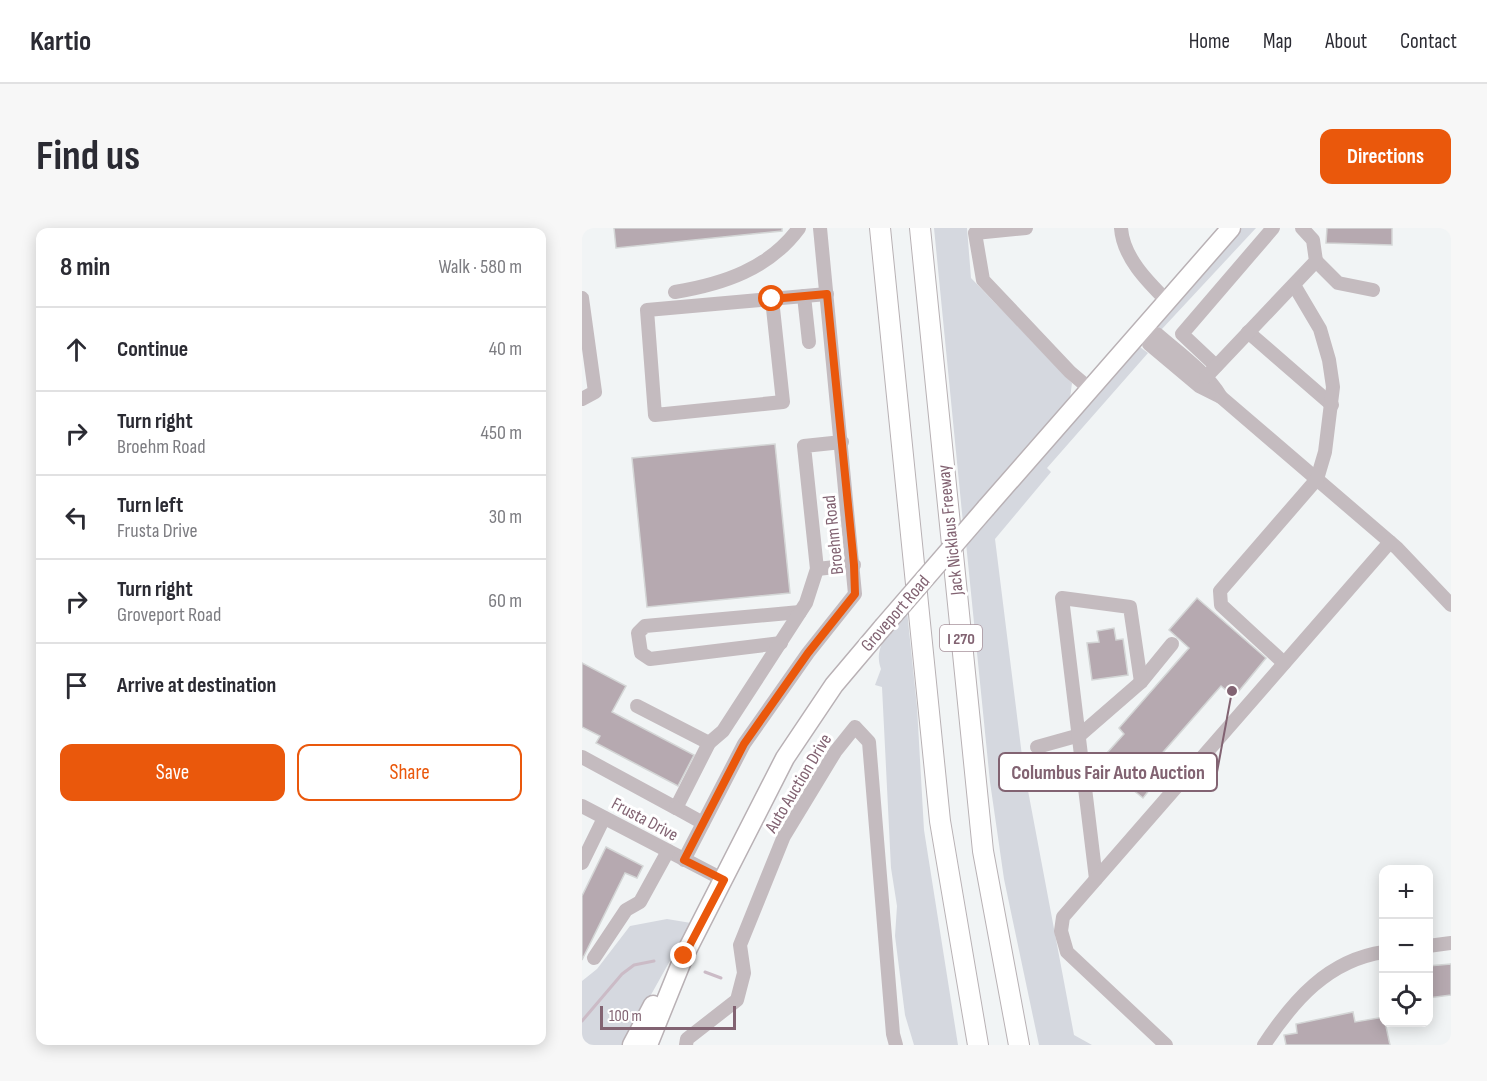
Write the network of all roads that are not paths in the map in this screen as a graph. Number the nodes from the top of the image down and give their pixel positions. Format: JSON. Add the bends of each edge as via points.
{"nodes":[{"id":1,"x":799,"y":228,"type":"edge"},
{"id":2,"x":820,"y":228,"type":"edge"},
{"id":3,"x":880,"y":228,"type":"edge"},
{"id":4,"x":920,"y":228,"type":"edge"},
{"id":5,"x":1026,"y":228,"type":"edge"},
{"id":6,"x":1121,"y":228,"type":"edge"},
{"id":7,"x":1231,"y":228,"type":"edge"},
{"id":8,"x":1273,"y":228,"type":"edge"},
{"id":9,"x":1302,"y":228,"type":"edge"},
{"id":10,"x":975,"y":230,"type":"edge"},
{"id":11,"x":1316,"y":261,"type":"junction"},
{"id":12,"x":1294,"y":285,"type":"junction"},
{"id":13,"x":1373,"y":290,"type":"dead end"},
{"id":14,"x":675,"y":292,"type":"dead end"},
{"id":15,"x":827,"y":294,"type":"junction"},
{"id":16,"x":804,"y":296,"type":"junction"},
{"id":17,"x":582,"y":298,"type":"edge"},
{"id":18,"x":772,"y":299,"type":"junction"},
{"id":19,"x":1167,"y":301,"type":"junction"},
{"id":20,"x":1146,"y":332,"type":"junction"},
{"id":21,"x":1248,"y":332,"type":"junction"},
{"id":22,"x":809,"y":342,"type":"dead end"},
{"id":23,"x":1185,"y":367,"type":"junction"},
{"id":24,"x":1211,"y":372,"type":"junction"},
{"id":25,"x":1090,"y":389,"type":"junction"},
{"id":26,"x":1221,"y":397,"type":"junction"},
{"id":27,"x":582,"y":399,"type":"edge"},
{"id":28,"x":1332,"y":405,"type":"junction"},
{"id":29,"x":842,"y":442,"type":"junction"},
{"id":30,"x":1317,"y":479,"type":"junction"},
{"id":31,"x":1390,"y":542,"type":"junction"},
{"id":32,"x":854,"y":565,"type":"junction"},
{"id":33,"x":817,"y":569,"type":"junction"},
{"id":34,"x":1451,"y":606,"type":"edge"},
{"id":35,"x":800,"y":612,"type":"junction"},
{"id":36,"x":781,"y":643,"type":"junction"},
{"id":37,"x":1172,"y":644,"type":"dead end"},
{"id":38,"x":1284,"y":663,"type":"junction"},
{"id":39,"x":1141,"y":682,"type":"junction"},
{"id":40,"x":637,"y":706,"type":"dead end"},
{"id":41,"x":723,"y":731,"type":"junction"},
{"id":42,"x":1080,"y":735,"type":"junction"},
{"id":43,"x":709,"y":743,"type":"junction"},
{"id":44,"x":744,"y":744,"type":"junction"},
{"id":45,"x":1037,"y":747,"type":"dead end"},
{"id":46,"x":582,"y":758,"type":"edge"},
{"id":47,"x":582,"y":806,"type":"edge"},
{"id":48,"x":676,"y":808,"type":"junction"},
{"id":49,"x":604,"y":818,"type":"junction"},
{"id":50,"x":703,"y":823,"type":"junction"},
{"id":51,"x":588,"y":838,"type":"edge"},
{"id":52,"x":984,"y":850,"type":"junction"},
{"id":53,"x":668,"y":851,"type":"junction"},
{"id":54,"x":684,"y":860,"type":"junction"},
{"id":55,"x":582,"y":863,"type":"edge"},
{"id":56,"x":1095,"y":879,"type":"junction"},
{"id":57,"x":724,"y":880,"type":"junction"},
{"id":58,"x":1451,"y":943,"type":"edge"},
{"id":59,"x":1433,"y":945,"type":"edge"},
{"id":60,"x":1379,"y":953,"type":"edge"},
{"id":61,"x":594,"y":958,"type":"dead end"},
{"id":62,"x":972,"y":1020,"type":"junction"},
{"id":63,"x":636,"y":1044,"type":"edge"},
{"id":64,"x":686,"y":1045,"type":"edge"},
{"id":65,"x":896,"y":1045,"type":"edge"},
{"id":66,"x":972,"y":1045,"type":"edge"},
{"id":67,"x":978,"y":1045,"type":"edge"},
{"id":68,"x":1019,"y":1045,"type":"edge"},
{"id":69,"x":1033,"y":1045,"type":"edge"},
{"id":70,"x":1166,"y":1045,"type":"edge"},
{"id":71,"x":1264,"y":1045,"type":"edge"}],
"edges":[{"from":1,"to":14,"type":"street","via":[[769,261],[710,286]]},
{"from":2,"to":15,"type":"street","name":"Broehm Road"},
{"from":3,"to":62,"type":"highway","number":"I 270","via":[[940,820]]},
{"from":4,"to":52,"type":"highway","name":"Jack Nicklaus Freeway","number":"I 270"},
{"from":5,"to":10,"type":"street"},
{"from":6,"to":19,"type":"street","via":[[1125,250]]},
{"from":7,"to":19,"type":"main road","name":"Groveport Road"},
{"from":8,"to":24,"type":"street","via":[[1182,334]]},
{"from":9,"to":11,"type":"street","via":[[1314,240]]},
{"from":10,"to":25,"type":"street","via":[[983,280]]},
{"from":11,"to":12,"type":"street"},
{"from":11,"to":13,"type":"street","via":[[1338,283]]},
{"from":12,"to":21,"type":"street"},
{"from":12,"to":28,"type":"street","via":[[1320,329],[1329,360]]},
{"from":15,"to":16,"type":"street"},
{"from":15,"to":29,"type":"street","name":"Broehm Road"},
{"from":16,"to":18,"type":"street"},
{"from":16,"to":22,"type":"street"},
{"from":17,"to":27,"type":"street","via":[[595,392]]},
{"from":18,"to":18,"type":"street","via":[[647,310],[655,415],[783,402]]},
{"from":19,"to":20,"type":"main road","name":"Groveport Road"},
{"from":20,"to":23,"type":"street","via":[[1149,344]]},
{"from":20,"to":25,"type":"main road","name":"Groveport Road"},
{"from":21,"to":24,"type":"street"},
{"from":21,"to":28,"type":"street"},
{"from":23,"to":24,"type":"street"},
{"from":23,"to":26,"type":"street","via":[[1199,386]]},
{"from":24,"to":26,"type":"street"},
{"from":25,"to":57,"type":"main road","name":"Groveport Road","bridge":true,"via":[[838,679],[795,742]]},
{"from":26,"to":30,"type":"street"},
{"from":28,"to":30,"type":"street"},
{"from":29,"to":32,"type":"street","name":"Broehm Road"},
{"from":29,"to":33,"type":"street","via":[[804,446]]},
{"from":30,"to":31,"type":"street"},
{"from":30,"to":38,"type":"street","via":[[1220,591],[1221,605]]},
{"from":31,"to":34,"type":"street"},
{"from":31,"to":38,"type":"street"},
{"from":32,"to":33,"type":"street"},
{"from":32,"to":44,"type":"street","name":"Broehm Road","via":[[851,600]]},
{"from":33,"to":35,"type":"street"},
{"from":35,"to":36,"type":"street"},
{"from":35,"to":36,"type":"street","via":[[645,626],[638,633],[641,653],[650,659]]},
{"from":36,"to":41,"type":"street"},
{"from":37,"to":39,"type":"street"},
{"from":38,"to":56,"type":"street"},
{"from":39,"to":42,"type":"street"},
{"from":39,"to":42,"type":"street","via":[[1130,607],[1062,598]]},
{"from":40,"to":43,"type":"street"},
{"from":41,"to":43,"type":"street"},
{"from":41,"to":44,"type":"street"},
{"from":42,"to":45,"type":"street"},
{"from":42,"to":56,"type":"street"},
{"from":43,"to":48,"type":"street"},
{"from":44,"to":50,"type":"street","name":"Broehm Road"},
{"from":46,"to":48,"type":"street"},
{"from":47,"to":49,"type":"street","name":"Frusta Drive"},
{"from":48,"to":50,"type":"street"},
{"from":49,"to":51,"type":"street"},
{"from":49,"to":53,"type":"street","name":"Frusta Drive"},
{"from":50,"to":54,"type":"street","name":"Broehm Road"},
{"from":51,"to":55,"type":"street"},
{"from":52,"to":68,"type":"highway","name":"Jack Nicklaus Freeway","number":"I 270"},
{"from":52,"to":69,"type":"highway"},
{"from":53,"to":54,"type":"street","name":"Frusta Drive"},
{"from":53,"to":61,"type":"street","via":[[640,902],[626,910]]},
{"from":54,"to":57,"type":"street","name":"Frusta Drive"},
{"from":56,"to":70,"type":"street","via":[[1063,917],[1061,931],[1067,951]]},
{"from":57,"to":63,"type":"main road","name":"Groveport Road","via":[[684,956],[670,974]]},
{"from":58,"to":59,"type":"street"},
{"from":60,"to":71,"type":"street","via":[[1334,969],[1286,1012]]},
{"from":62,"to":66,"type":"highway"},
{"from":62,"to":67,"type":"highway","number":"I 270"},
{"from":64,"to":65,"type":"street","name":"Auto Auction Drive","via":[[687,1039],[737,1000],[744,973],[740,945],[784,836],[835,752],[855,727],[869,742]]}]}
